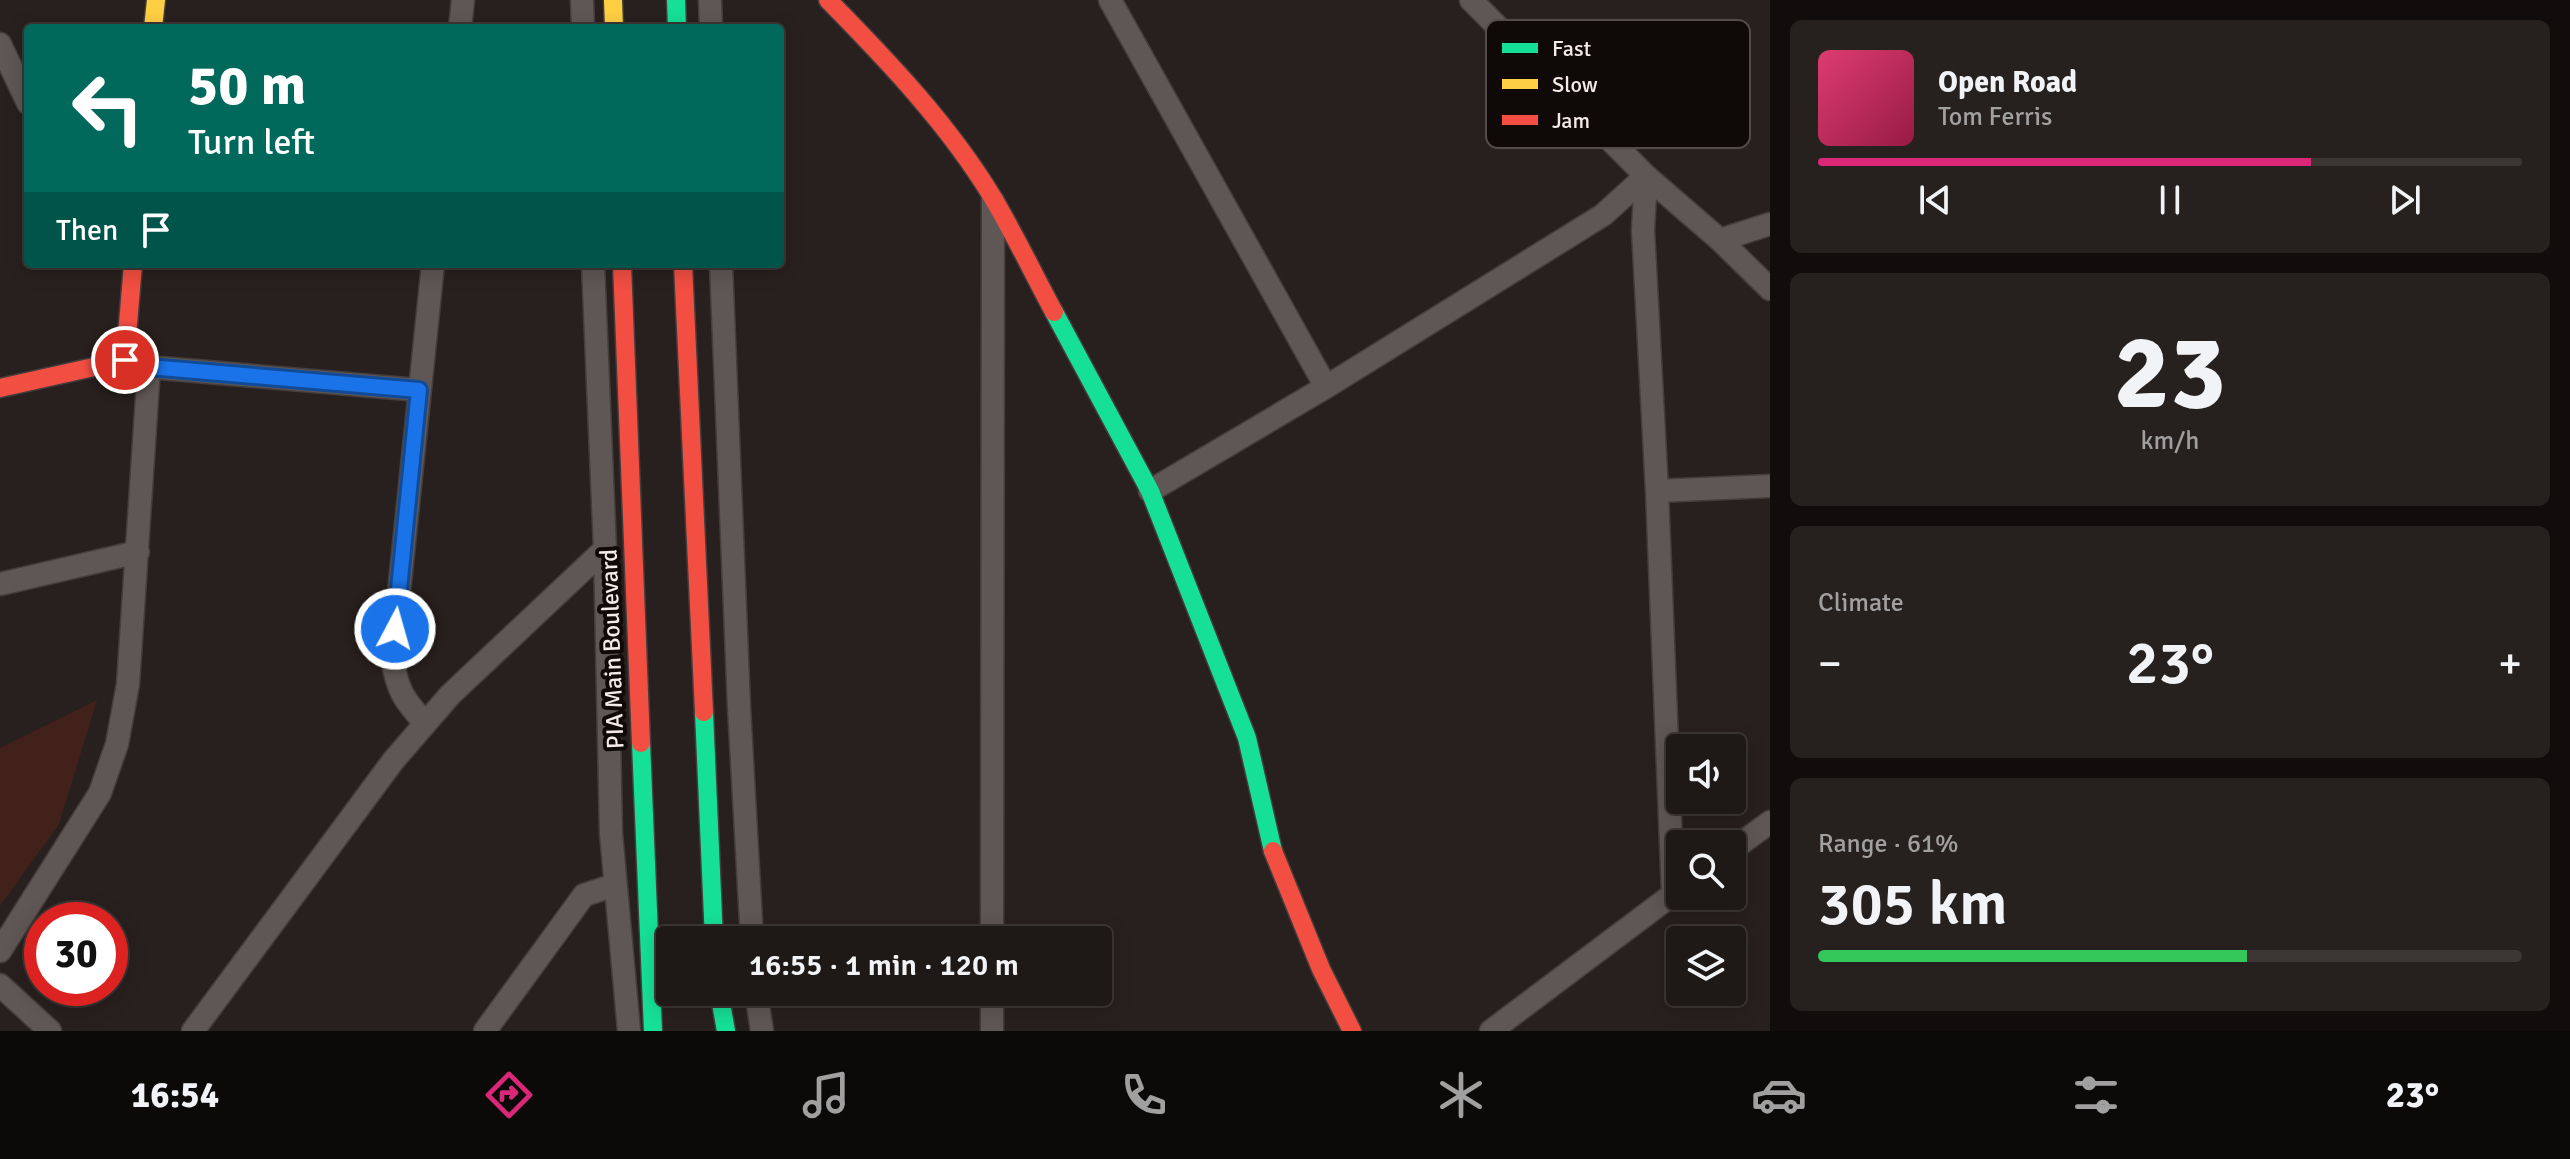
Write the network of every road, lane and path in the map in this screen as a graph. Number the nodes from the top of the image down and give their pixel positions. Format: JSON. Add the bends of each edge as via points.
{"nodes":[{"id":1,"x":156,"y":0,"type":"edge"},
{"id":2,"x":463,"y":0,"type":"edge"},
{"id":3,"x":582,"y":0,"type":"edge"},
{"id":4,"x":613,"y":0,"type":"edge"},
{"id":5,"x":676,"y":0,"type":"edge"},
{"id":6,"x":710,"y":0,"type":"edge"},
{"id":7,"x":828,"y":0,"type":"edge"},
{"id":8,"x":1110,"y":0,"type":"edge"},
{"id":9,"x":1471,"y":0,"type":"edge"},
{"id":10,"x":1491,"y":20,"type":"edge"},
{"id":11,"x":153,"y":24,"type":"edge"},
{"id":12,"x":460,"y":24,"type":"edge"},
{"id":13,"x":583,"y":24,"type":"edge"},
{"id":14,"x":614,"y":24,"type":"edge"},
{"id":15,"x":677,"y":24,"type":"edge"},
{"id":16,"x":711,"y":24,"type":"edge"},
{"id":17,"x":0,"y":44,"type":"edge"},
{"id":18,"x":24,"y":95,"type":"edge"},
{"id":19,"x":1618,"y":148,"type":"edge"},
{"id":20,"x":1646,"y":176,"type":"junction"},
{"id":21,"x":993,"y":198,"type":"junction"},
{"id":22,"x":1770,"y":224,"type":"edge"},
{"id":23,"x":1720,"y":240,"type":"junction"},
{"id":24,"x":133,"y":268,"type":"edge"},
{"id":25,"x":433,"y":268,"type":"edge"},
{"id":26,"x":593,"y":268,"type":"edge"},
{"id":27,"x":622,"y":268,"type":"edge"},
{"id":28,"x":683,"y":268,"type":"edge"},
{"id":29,"x":721,"y":268,"type":"edge"},
{"id":30,"x":1770,"y":289,"type":"edge"},
{"id":31,"x":125,"y":360,"type":"junction"},
{"id":32,"x":149,"y":367,"type":"junction"},
{"id":33,"x":1326,"y":387,"type":"junction"},
{"id":34,"x":0,"y":388,"type":"edge"},
{"id":35,"x":419,"y":390,"type":"junction"},
{"id":36,"x":1770,"y":486,"type":"edge"},
{"id":37,"x":1150,"y":491,"type":"junction"},
{"id":38,"x":1657,"y":491,"type":"junction"},
{"id":39,"x":605,"y":549,"type":"junction"},
{"id":40,"x":138,"y":552,"type":"junction"},
{"id":41,"x":0,"y":584,"type":"edge"},
{"id":42,"x":425,"y":723,"type":"junction"},
{"id":43,"x":1770,"y":822,"type":"edge"},
{"id":44,"x":1673,"y":830,"type":"edge"},
{"id":45,"x":1746,"y":840,"type":"edge"},
{"id":46,"x":615,"y":885,"type":"junction"},
{"id":47,"x":1666,"y":900,"type":"edge"},
{"id":48,"x":713,"y":926,"type":"edge"},
{"id":49,"x":751,"y":926,"type":"edge"},
{"id":50,"x":992,"y":926,"type":"edge"},
{"id":51,"x":0,"y":951,"type":"edge"},
{"id":52,"x":0,"y":985,"type":"edge"},
{"id":53,"x":722,"y":1006,"type":"edge"},
{"id":54,"x":758,"y":1006,"type":"edge"},
{"id":55,"x":992,"y":1006,"type":"edge"},
{"id":56,"x":50,"y":1031,"type":"edge"},
{"id":57,"x":193,"y":1031,"type":"edge"},
{"id":58,"x":485,"y":1031,"type":"edge"},
{"id":59,"x":629,"y":1031,"type":"edge"},
{"id":60,"x":653,"y":1031,"type":"edge"},
{"id":61,"x":726,"y":1031,"type":"edge"},
{"id":62,"x":762,"y":1031,"type":"edge"},
{"id":63,"x":992,"y":1031,"type":"edge"},
{"id":64,"x":1352,"y":1031,"type":"edge"},
{"id":65,"x":1491,"y":1031,"type":"edge"}],
"edges":[{"from":1,"to":11,"type":"main road"},
{"from":2,"to":12,"type":"street"},
{"from":3,"to":13,"type":"street"},
{"from":4,"to":14,"type":"main road"},
{"from":5,"to":15,"type":"main road"},
{"from":6,"to":16,"type":"street"},
{"from":7,"to":21,"type":"main road","via":[[913,91]]},
{"from":8,"to":33,"type":"street"},
{"from":9,"to":10,"type":"street"},
{"from":17,"to":18,"type":"street"},
{"from":19,"to":20,"type":"street"},
{"from":20,"to":23,"type":"street"},
{"from":20,"to":33,"type":"street","via":[[1603,215]]},
{"from":20,"to":38,"type":"street","via":[[1643,230]]},
{"from":21,"to":37,"type":"main road"},
{"from":21,"to":50,"type":"street"},
{"from":22,"to":23,"type":"street"},
{"from":23,"to":30,"type":"street"},
{"from":24,"to":31,"type":"main road"},
{"from":25,"to":35,"type":"street"},
{"from":26,"to":39,"type":"street"},
{"from":27,"to":60,"type":"main road","name":"PIA Main Boulevard"},
{"from":28,"to":48,"type":"main road"},
{"from":29,"to":49,"type":"street"},
{"from":31,"to":32,"type":"street"},
{"from":31,"to":34,"type":"main road"},
{"from":32,"to":35,"type":"street"},
{"from":32,"to":40,"type":"street"},
{"from":33,"to":37,"type":"street"},
{"from":35,"to":42,"type":"street","via":[[392,659],[397,686]]},
{"from":36,"to":38,"type":"street"},
{"from":37,"to":64,"type":"main road","via":[[1247,738],[1273,852]]},
{"from":38,"to":44,"type":"street"},
{"from":39,"to":42,"type":"street"},
{"from":39,"to":46,"type":"street"},
{"from":40,"to":41,"type":"street"},
{"from":40,"to":51,"type":"street","via":[[128,684],[113,756],[100,793]]},
{"from":42,"to":57,"type":"street"},
{"from":43,"to":45,"type":"street"},
{"from":46,"to":58,"type":"street","via":[[584,895]]},
{"from":46,"to":59,"type":"street"},
{"from":47,"to":65,"type":"street"},
{"from":52,"to":56,"type":"street"},
{"from":53,"to":61,"type":"main road"},
{"from":54,"to":62,"type":"street"},
{"from":55,"to":63,"type":"street"}]}
